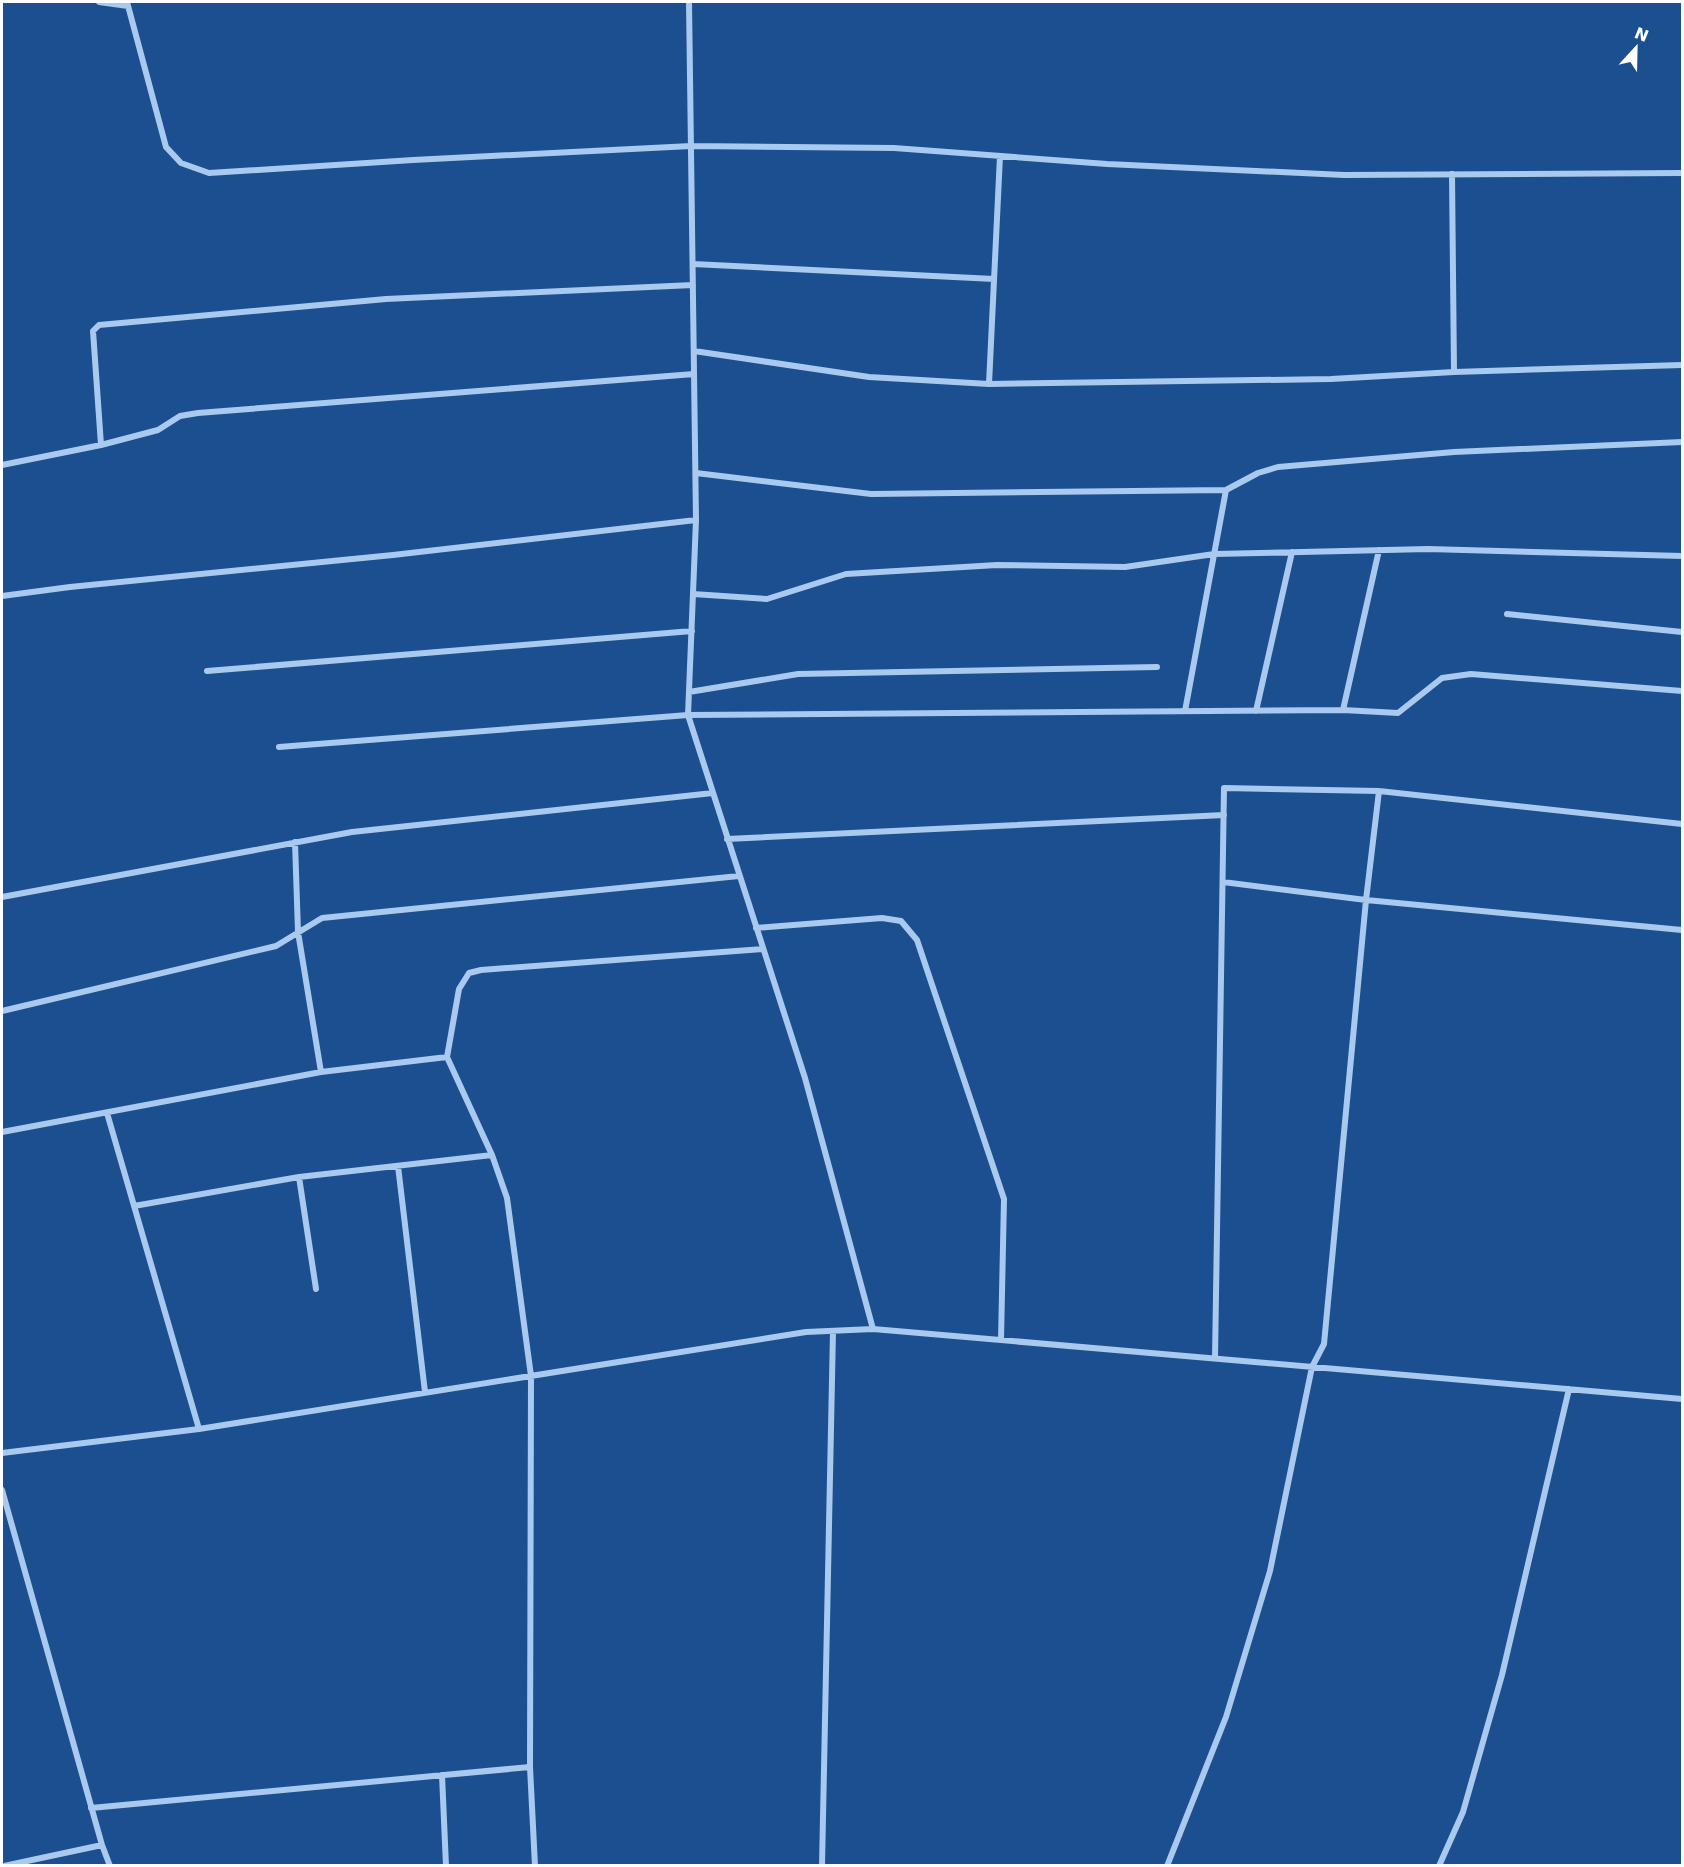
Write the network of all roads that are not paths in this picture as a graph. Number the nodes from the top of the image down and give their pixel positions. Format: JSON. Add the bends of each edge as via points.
{"nodes":[{"id":1,"x":99,"y":2,"type":"edge"},
{"id":2,"x":689,"y":2,"type":"edge"},
{"id":3,"x":128,"y":4,"type":"edge"},
{"id":4,"x":691,"y":146,"type":"junction"},
{"id":5,"x":1000,"y":156,"type":"junction"},
{"id":6,"x":1683,"y":173,"type":"edge"},
{"id":7,"x":1452,"y":174,"type":"junction"},
{"id":8,"x":693,"y":264,"type":"junction"},
{"id":9,"x":994,"y":279,"type":"junction"},
{"id":10,"x":693,"y":285,"type":"junction"},
{"id":11,"x":694,"y":351,"type":"junction"},
{"id":12,"x":1683,"y":365,"type":"edge"},
{"id":13,"x":1454,"y":372,"type":"junction"},
{"id":14,"x":694,"y":374,"type":"junction"},
{"id":15,"x":989,"y":384,"type":"junction"},
{"id":16,"x":1683,"y":442,"type":"edge"},
{"id":17,"x":101,"y":445,"type":"junction"},
{"id":18,"x":2,"y":465,"type":"edge"},
{"id":19,"x":696,"y":473,"type":"junction"},
{"id":20,"x":1226,"y":490,"type":"junction"},
{"id":21,"x":696,"y":520,"type":"junction"},
{"id":22,"x":1379,"y":550,"type":"junction"},
{"id":23,"x":1292,"y":552,"type":"junction"},
{"id":24,"x":1214,"y":554,"type":"junction"},
{"id":25,"x":1683,"y":556,"type":"edge"},
{"id":26,"x":693,"y":594,"type":"junction"},
{"id":27,"x":2,"y":596,"type":"edge"},
{"id":28,"x":1507,"y":614,"type":"dead end"},
{"id":29,"x":692,"y":631,"type":"junction"},
{"id":30,"x":1683,"y":632,"type":"edge"},
{"id":31,"x":1157,"y":667,"type":"dead end"},
{"id":32,"x":207,"y":671,"type":"dead end"},
{"id":33,"x":1683,"y":691,"type":"edge"},
{"id":34,"x":689,"y":692,"type":"junction"},
{"id":35,"x":1343,"y":710,"type":"junction"},
{"id":36,"x":1185,"y":711,"type":"junction"},
{"id":37,"x":1256,"y":711,"type":"junction"},
{"id":38,"x":688,"y":715,"type":"junction"},
{"id":39,"x":279,"y":747,"type":"dead end"},
{"id":40,"x":1379,"y":791,"type":"junction"},
{"id":41,"x":713,"y":794,"type":"junction"},
{"id":42,"x":1224,"y":815,"type":"junction"},
{"id":43,"x":1683,"y":824,"type":"edge"},
{"id":44,"x":727,"y":839,"type":"junction"},
{"id":45,"x":295,"y":842,"type":"junction"},
{"id":46,"x":739,"y":876,"type":"junction"},
{"id":47,"x":1223,"y":882,"type":"junction"},
{"id":48,"x":2,"y":897,"type":"edge"},
{"id":49,"x":1366,"y":900,"type":"junction"},
{"id":50,"x":756,"y":928,"type":"junction"},
{"id":51,"x":1683,"y":930,"type":"edge"},
{"id":52,"x":298,"y":932,"type":"junction"},
{"id":53,"x":763,"y":949,"type":"junction"},
{"id":54,"x":2,"y":1011,"type":"edge"},
{"id":55,"x":447,"y":1057,"type":"junction"},
{"id":56,"x":321,"y":1072,"type":"junction"},
{"id":57,"x":107,"y":1113,"type":"junction"},
{"id":58,"x":2,"y":1132,"type":"edge"},
{"id":59,"x":492,"y":1155,"type":"junction"},
{"id":60,"x":398,"y":1166,"type":"junction"},
{"id":61,"x":299,"y":1177,"type":"junction"},
{"id":62,"x":134,"y":1206,"type":"junction"},
{"id":63,"x":316,"y":1289,"type":"dead end"},
{"id":64,"x":873,"y":1329,"type":"junction"},
{"id":65,"x":833,"y":1331,"type":"junction"},
{"id":66,"x":1001,"y":1340,"type":"junction"},
{"id":67,"x":1215,"y":1358,"type":"junction"},
{"id":68,"x":1312,"y":1367,"type":"junction"},
{"id":69,"x":531,"y":1376,"type":"junction"},
{"id":70,"x":1569,"y":1389,"type":"junction"},
{"id":71,"x":425,"y":1392,"type":"junction"},
{"id":72,"x":1683,"y":1399,"type":"edge"},
{"id":73,"x":199,"y":1429,"type":"junction"},
{"id":74,"x":2,"y":1453,"type":"edge"},
{"id":75,"x":2,"y":1490,"type":"edge"},
{"id":76,"x":530,"y":1767,"type":"junction"},
{"id":77,"x":442,"y":1775,"type":"junction"},
{"id":78,"x":91,"y":1808,"type":"junction"},
{"id":79,"x":102,"y":1845,"type":"junction"},
{"id":80,"x":4,"y":1866,"type":"edge"},
{"id":81,"x":110,"y":1866,"type":"edge"},
{"id":82,"x":446,"y":1866,"type":"edge"},
{"id":83,"x":535,"y":1866,"type":"edge"},
{"id":84,"x":822,"y":1866,"type":"edge"},
{"id":85,"x":1167,"y":1866,"type":"edge"},
{"id":86,"x":1438,"y":1866,"type":"edge"}],
"edges":[{"from":1,"to":3,"type":"street"},
{"from":2,"to":4,"type":"street"},
{"from":3,"to":4,"type":"street","via":[[166,147],[181,163],[209,173]]},
{"from":4,"to":5,"type":"street","via":[[894,148]]},
{"from":4,"to":8,"type":"street"},
{"from":5,"to":7,"type":"street","via":[[1344,175]]},
{"from":5,"to":9,"type":"street"},
{"from":6,"to":7,"type":"street"},
{"from":7,"to":13,"type":"street"},
{"from":8,"to":9,"type":"street"},
{"from":8,"to":10,"type":"street"},
{"from":9,"to":15,"type":"street"},
{"from":10,"to":11,"type":"street"},
{"from":10,"to":17,"type":"street","via":[[386,299],[99,325],[93,331]]},
{"from":11,"to":14,"type":"street"},
{"from":11,"to":15,"type":"street","via":[[869,377]]},
{"from":12,"to":13,"type":"street"},
{"from":13,"to":15,"type":"street","via":[[1331,379]]},
{"from":14,"to":17,"type":"street","via":[[198,413],[180,416],[158,430]]},
{"from":14,"to":19,"type":"street"},
{"from":16,"to":20,"type":"street","via":[[1454,452],[1278,467]]},
{"from":17,"to":18,"type":"street"},
{"from":19,"to":20,"type":"street","via":[[871,494]]},
{"from":19,"to":21,"type":"street"},
{"from":20,"to":24,"type":"street"},
{"from":21,"to":26,"type":"street"},
{"from":21,"to":27,"type":"street"},
{"from":22,"to":23,"type":"street"},
{"from":22,"to":25,"type":"street"},
{"from":22,"to":35,"type":"street"},
{"from":23,"to":24,"type":"street"},
{"from":23,"to":37,"type":"street"},
{"from":24,"to":26,"type":"street","via":[[1125,567],[997,565],[846,574],[767,599]]},
{"from":24,"to":36,"type":"street"},
{"from":26,"to":29,"type":"street"},
{"from":28,"to":30,"type":"street"},
{"from":29,"to":32,"type":"street"},
{"from":29,"to":34,"type":"street"},
{"from":31,"to":34,"type":"street","via":[[798,674]]},
{"from":33,"to":35,"type":"street","via":[[1471,674],[1442,678],[1398,713]]},
{"from":34,"to":38,"type":"street"},
{"from":35,"to":37,"type":"street"},
{"from":36,"to":37,"type":"street"},
{"from":36,"to":38,"type":"street"},
{"from":38,"to":39,"type":"street"},
{"from":38,"to":41,"type":"street"},
{"from":40,"to":42,"type":"street","via":[[1224,788]]},
{"from":40,"to":43,"type":"street"},
{"from":40,"to":49,"type":"street"},
{"from":41,"to":44,"type":"street"},
{"from":41,"to":45,"type":"street","via":[[352,832]]},
{"from":42,"to":44,"type":"street"},
{"from":42,"to":47,"type":"street"},
{"from":44,"to":46,"type":"street"},
{"from":45,"to":48,"type":"street"},
{"from":45,"to":52,"type":"street"},
{"from":46,"to":50,"type":"street"},
{"from":46,"to":52,"type":"street","via":[[322,918]]},
{"from":47,"to":49,"type":"street"},
{"from":47,"to":67,"type":"street"},
{"from":49,"to":51,"type":"street"},
{"from":49,"to":68,"type":"street","via":[[1324,1344]]},
{"from":50,"to":53,"type":"street"},
{"from":50,"to":66,"type":"street","via":[[882,918],[902,921],[918,940],[1004,1199]]},
{"from":52,"to":54,"type":"street","via":[[276,946]]},
{"from":52,"to":56,"type":"street"},
{"from":53,"to":55,"type":"street","via":[[469,974],[459,989]]},
{"from":53,"to":64,"type":"street","via":[[805,1078]]},
{"from":55,"to":56,"type":"street"},
{"from":55,"to":59,"type":"street"},
{"from":56,"to":57,"type":"street"},
{"from":57,"to":58,"type":"street"},
{"from":57,"to":62,"type":"street"},
{"from":59,"to":60,"type":"street"},
{"from":59,"to":69,"type":"street","via":[[507,1198]]},
{"from":60,"to":61,"type":"street"},
{"from":60,"to":71,"type":"street"},
{"from":61,"to":62,"type":"street"},
{"from":61,"to":63,"type":"street"},
{"from":62,"to":73,"type":"street"},
{"from":64,"to":65,"type":"street"},
{"from":64,"to":66,"type":"street"},
{"from":65,"to":69,"type":"street"},
{"from":65,"to":84,"type":"street"},
{"from":66,"to":67,"type":"street"},
{"from":67,"to":68,"type":"street"},
{"from":68,"to":70,"type":"street"},
{"from":68,"to":85,"type":"street","via":[[1270,1571],[1226,1716]]},
{"from":69,"to":71,"type":"street"},
{"from":69,"to":76,"type":"street"},
{"from":70,"to":72,"type":"street"},
{"from":70,"to":86,"type":"street","via":[[1502,1675],[1463,1812]]},
{"from":71,"to":73,"type":"street"},
{"from":73,"to":74,"type":"street"},
{"from":75,"to":78,"type":"street"},
{"from":76,"to":77,"type":"street"},
{"from":76,"to":83,"type":"street"},
{"from":77,"to":78,"type":"street"},
{"from":77,"to":82,"type":"street"},
{"from":78,"to":79,"type":"street"},
{"from":79,"to":80,"type":"street"},
{"from":79,"to":81,"type":"street"}]}
